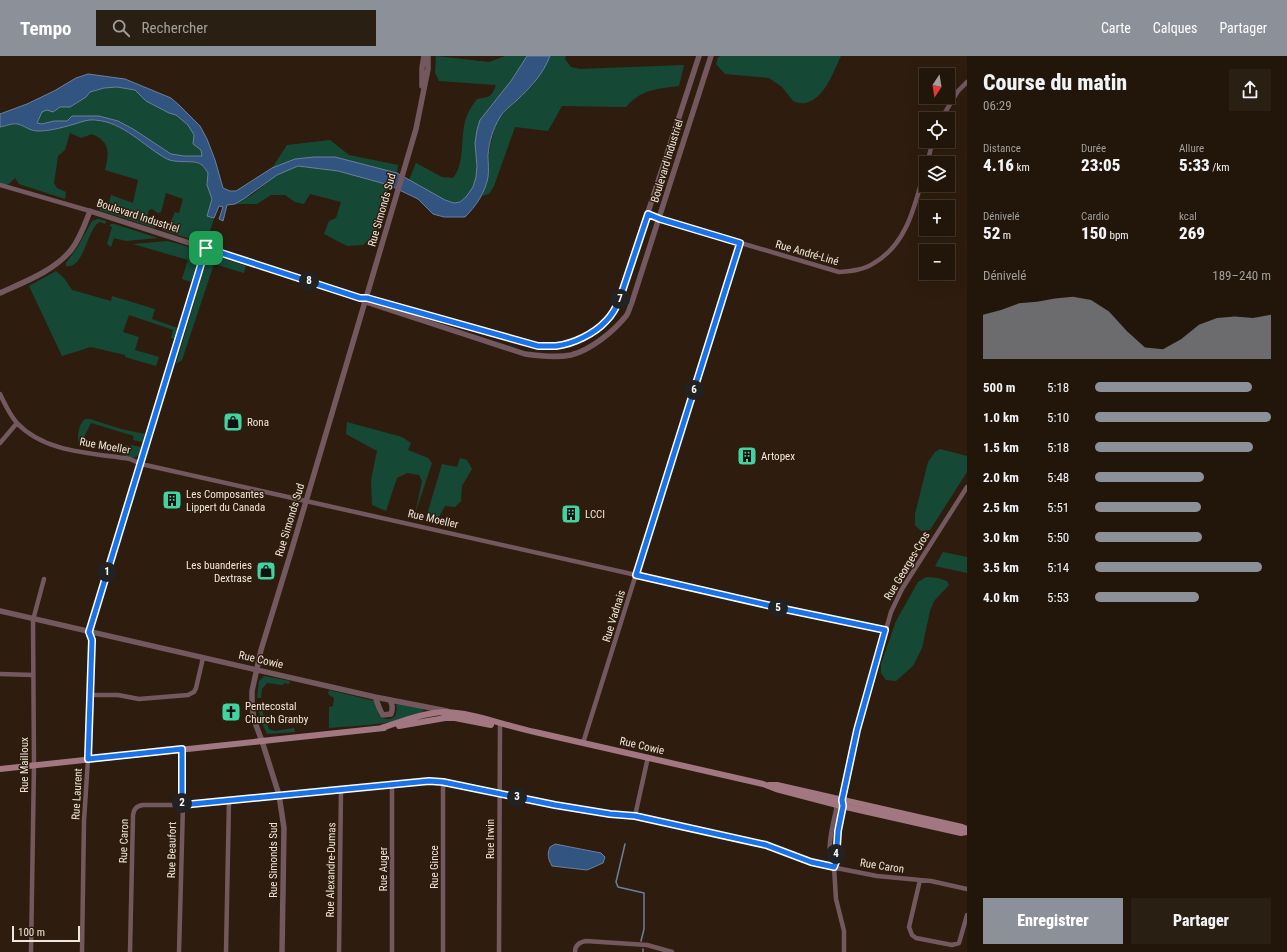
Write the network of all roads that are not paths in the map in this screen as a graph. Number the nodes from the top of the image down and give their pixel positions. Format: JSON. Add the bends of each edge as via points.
{"nodes":[{"id":1,"x":424,"y":56,"type":"edge"},
{"id":2,"x":428,"y":56,"type":"edge"},
{"id":3,"x":699,"y":56,"type":"edge"},
{"id":4,"x":711,"y":56,"type":"edge"},
{"id":5,"x":967,"y":82,"type":"edge"},
{"id":6,"x":422,"y":100,"type":"junction"},
{"id":7,"x":945,"y":112,"type":"edge"},
{"id":8,"x":0,"y":185,"type":"edge"},
{"id":9,"x":919,"y":188,"type":"edge"},
{"id":10,"x":90,"y":211,"type":"junction"},
{"id":11,"x":648,"y":214,"type":"junction"},
{"id":12,"x":660,"y":219,"type":"junction"},
{"id":13,"x":740,"y":243,"type":"junction"},
{"id":14,"x":206,"y":248,"type":"junction"},
{"id":15,"x":0,"y":293,"type":"edge"},
{"id":16,"x":366,"y":300,"type":"junction"},
{"id":17,"x":0,"y":394,"type":"edge"},
{"id":18,"x":17,"y":423,"type":"junction"},
{"id":19,"x":0,"y":443,"type":"edge"},
{"id":20,"x":141,"y":464,"type":"junction"},
{"id":21,"x":967,"y":487,"type":"edge"},
{"id":22,"x":306,"y":500,"type":"junction"},
{"id":23,"x":636,"y":575,"type":"junction"},
{"id":24,"x":44,"y":579,"type":"dead end"},
{"id":25,"x":0,"y":612,"type":"edge"},
{"id":26,"x":34,"y":620,"type":"junction"},
{"id":27,"x":885,"y":630,"type":"junction"},
{"id":28,"x":89,"y":632,"type":"junction"},
{"id":29,"x":203,"y":658,"type":"junction"},
{"id":30,"x":256,"y":669,"type":"junction"},
{"id":31,"x":0,"y":674,"type":"edge"},
{"id":32,"x":33,"y":675,"type":"junction"},
{"id":33,"x":91,"y":695,"type":"junction"},
{"id":34,"x":375,"y":697,"type":"junction"},
{"id":35,"x":390,"y":700,"type":"junction"},
{"id":36,"x":455,"y":712,"type":"junction"},
{"id":37,"x":500,"y":726,"type":"junction"},
{"id":38,"x":381,"y":728,"type":"junction"},
{"id":39,"x":517,"y":728,"type":"junction"},
{"id":40,"x":262,"y":741,"type":"junction"},
{"id":41,"x":583,"y":743,"type":"junction"},
{"id":42,"x":182,"y":749,"type":"junction"},
{"id":43,"x":648,"y":757,"type":"junction"},
{"id":44,"x":88,"y":759,"type":"junction"},
{"id":45,"x":34,"y":765,"type":"junction"},
{"id":46,"x":0,"y":769,"type":"edge"},
{"id":47,"x":443,"y":782,"type":"junction"},
{"id":48,"x":392,"y":785,"type":"junction"},
{"id":49,"x":341,"y":789,"type":"junction"},
{"id":50,"x":500,"y":793,"type":"junction"},
{"id":51,"x":279,"y":795,"type":"junction"},
{"id":52,"x":229,"y":801,"type":"junction"},
{"id":53,"x":841,"y":804,"type":"junction"},
{"id":54,"x":182,"y":805,"type":"junction"},
{"id":55,"x":635,"y":816,"type":"junction"},
{"id":56,"x":967,"y":830,"type":"edge"},
{"id":57,"x":831,"y":836,"type":"junction"},
{"id":58,"x":837,"y":837,"type":"junction"},
{"id":59,"x":834,"y":867,"type":"junction"},
{"id":60,"x":920,"y":880,"type":"junction"},
{"id":61,"x":967,"y":889,"type":"edge"},
{"id":62,"x":967,"y":915,"type":"edge"},
{"id":63,"x":32,"y":952,"type":"edge"},
{"id":64,"x":82,"y":952,"type":"edge"},
{"id":65,"x":130,"y":952,"type":"edge"},
{"id":66,"x":179,"y":952,"type":"edge"},
{"id":67,"x":226,"y":952,"type":"edge"},
{"id":68,"x":282,"y":952,"type":"edge"},
{"id":69,"x":339,"y":952,"type":"edge"},
{"id":70,"x":392,"y":952,"type":"edge"},
{"id":71,"x":443,"y":952,"type":"edge"},
{"id":72,"x":499,"y":952,"type":"edge"},
{"id":73,"x":575,"y":952,"type":"edge"},
{"id":74,"x":672,"y":952,"type":"edge"},
{"id":75,"x":844,"y":952,"type":"edge"}],
"edges":[{"from":1,"to":6,"type":"street","name":"Rue Simonds Sud"},
{"from":2,"to":6,"type":"street","name":"Rue Simonds Sud"},
{"from":3,"to":11,"type":"street","name":"Boulevard Industriel"},
{"from":4,"to":12,"type":"street","name":"Boulevard Industriel"},
{"from":5,"to":7,"type":"street","via":[[958,91]]},
{"from":6,"to":16,"type":"street","name":"Rue Simonds Sud","via":[[416,130]]},
{"from":8,"to":10,"type":"street","name":"Boulevard Industriel"},
{"from":9,"to":13,"type":"street","name":"Rue André-Liné","via":[[902,237],[874,263],[857,270],[839,272]]},
{"from":10,"to":14,"type":"street","name":"Boulevard Industriel"},
{"from":10,"to":15,"type":"street","via":[[79,237],[64,258],[30,280]]},
{"from":11,"to":12,"type":"street","name":"Rue André-Liné"},
{"from":11,"to":16,"type":"street","name":"Boulevard Industriel","via":[[616,307],[606,322],[570,342],[556,346],[538,346]]},
{"from":12,"to":13,"type":"street","name":"Rue André-Liné"},
{"from":12,"to":16,"type":"street","name":"Boulevard Industriel","via":[[626,315],[612,331],[595,344],[573,354],[525,354]]},
{"from":13,"to":23,"type":"street","name":"Rue Vadnais"},
{"from":14,"to":16,"type":"street","name":"Boulevard Industriel"},
{"from":14,"to":20,"type":"street","name":"Rue Laurent"},
{"from":16,"to":22,"type":"street","name":"Rue Simonds Sud"},
{"from":17,"to":18,"type":"street","name":"Rue Moeller"},
{"from":18,"to":19,"type":"street"},
{"from":18,"to":20,"type":"street","name":"Rue Moeller","via":[[31,436],[45,443],[130,459]]},
{"from":20,"to":22,"type":"street","name":"Rue Moeller"},
{"from":20,"to":28,"type":"street","name":"Rue Laurent"},
{"from":21,"to":27,"type":"street","name":"Rue Georges-Cros","via":[[902,589]]},
{"from":22,"to":23,"type":"street","name":"Rue Moeller"},
{"from":22,"to":30,"type":"street","name":"Rue Simonds Sud"},
{"from":23,"to":27,"type":"street","name":"Rue Moeller"},
{"from":23,"to":41,"type":"street","name":"Rue Vadnais"},
{"from":24,"to":26,"type":"street","name":"Rue Mailloux"},
{"from":25,"to":26,"type":"street","name":"Rue Cowie"},
{"from":26,"to":28,"type":"street","name":"Rue Cowie"},
{"from":26,"to":32,"type":"street","name":"Rue Mailloux"},
{"from":27,"to":53,"type":"street","name":"Rue Georges-Cros","via":[[857,730]]},
{"from":28,"to":29,"type":"street","name":"Rue Cowie"},
{"from":28,"to":33,"type":"street","name":"Rue Laurent","via":[[92,640]]},
{"from":29,"to":30,"type":"street","name":"Rue Cowie"},
{"from":29,"to":33,"type":"street","via":[[196,688],[188,695],[140,699],[118,695]]},
{"from":30,"to":34,"type":"street","name":"Rue Cowie"},
{"from":30,"to":40,"type":"street","name":"Rue Simonds Sud","via":[[252,705],[254,720]]},
{"from":31,"to":32,"type":"street"},
{"from":32,"to":45,"type":"street","name":"Rue Mailloux"},
{"from":33,"to":44,"type":"street","name":"Rue Laurent"},
{"from":34,"to":35,"type":"street","name":"Rue Cowie"},
{"from":34,"to":35,"type":"street","via":[[383,715],[391,714],[393,710]]},
{"from":35,"to":36,"type":"street","name":"Rue Cowie"},
{"from":36,"to":38,"type":"main road","via":[[424,714]]},
{"from":36,"to":39,"type":"main road","name":"Rue Cowie"},
{"from":37,"to":38,"type":"main road","name":"Rue Cowie","via":[[445,718]]},
{"from":37,"to":39,"type":"main road","name":"Rue Cowie"},
{"from":37,"to":50,"type":"street","name":"Rue Irwin"},
{"from":38,"to":40,"type":"main road"},
{"from":39,"to":41,"type":"main road","name":"Rue Cowie"},
{"from":40,"to":42,"type":"main road"},
{"from":40,"to":51,"type":"street","name":"Rue Simonds Sud"},
{"from":41,"to":43,"type":"main road","name":"Rue Cowie"},
{"from":42,"to":44,"type":"main road"},
{"from":42,"to":54,"type":"street","name":"Rue Beaufort"},
{"from":43,"to":53,"type":"main road","name":"Rue Cowie","via":[[776,785]]},
{"from":43,"to":55,"type":"street"},
{"from":44,"to":45,"type":"main road"},
{"from":44,"to":64,"type":"street","name":"Rue Laurent","via":[[84,822]]},
{"from":45,"to":46,"type":"main road"},
{"from":45,"to":63,"type":"street","name":"Rue Mailloux"},
{"from":47,"to":48,"type":"street","name":"Rue Caron"},
{"from":47,"to":50,"type":"street","name":"Rue Caron"},
{"from":47,"to":71,"type":"street","name":"Rue Gince"},
{"from":48,"to":49,"type":"street","name":"Rue Caron"},
{"from":48,"to":70,"type":"street","name":"Rue Auger"},
{"from":49,"to":51,"type":"street","name":"Rue Caron"},
{"from":49,"to":69,"type":"street","name":"Rue Alexandre-Dumas"},
{"from":50,"to":55,"type":"street","name":"Rue Caron","via":[[555,805]]},
{"from":50,"to":72,"type":"street","name":"Rue Irwin"},
{"from":51,"to":52,"type":"street","name":"Rue Caron"},
{"from":51,"to":68,"type":"street","name":"Rue Simonds Sud","via":[[284,828]]},
{"from":52,"to":54,"type":"street","name":"Rue Caron"},
{"from":52,"to":67,"type":"street"},
{"from":53,"to":56,"type":"main road","name":"Rue Cowie","via":[[962,826]]},
{"from":53,"to":57,"type":"street","name":"Rue Georges-Cros"},
{"from":53,"to":58,"type":"street","name":"Rue Georges-Cros"},
{"from":54,"to":65,"type":"street","name":"Rue Caron","via":[[143,805],[134,810]]},
{"from":54,"to":66,"type":"street","name":"Rue Beaufort"},
{"from":55,"to":59,"type":"street","name":"Rue Caron","via":[[766,845],[811,862]]},
{"from":57,"to":58,"type":"street"},
{"from":57,"to":59,"type":"street","name":"Rue Georges-Cros","via":[[831,862]]},
{"from":58,"to":59,"type":"street","name":"Rue Georges-Cros"},
{"from":59,"to":60,"type":"street","name":"Rue Caron","via":[[877,876]]},
{"from":59,"to":75,"type":"street","name":"Rue Georges-Cros","via":[[836,898],[844,931]]},
{"from":60,"to":61,"type":"street","name":"Rue Caron"},
{"from":60,"to":62,"type":"street","via":[[909,927],[916,938],[952,945],[959,943]]},
{"from":73,"to":74,"type":"street","via":[[578,944],[586,941],[647,945]]}]}
